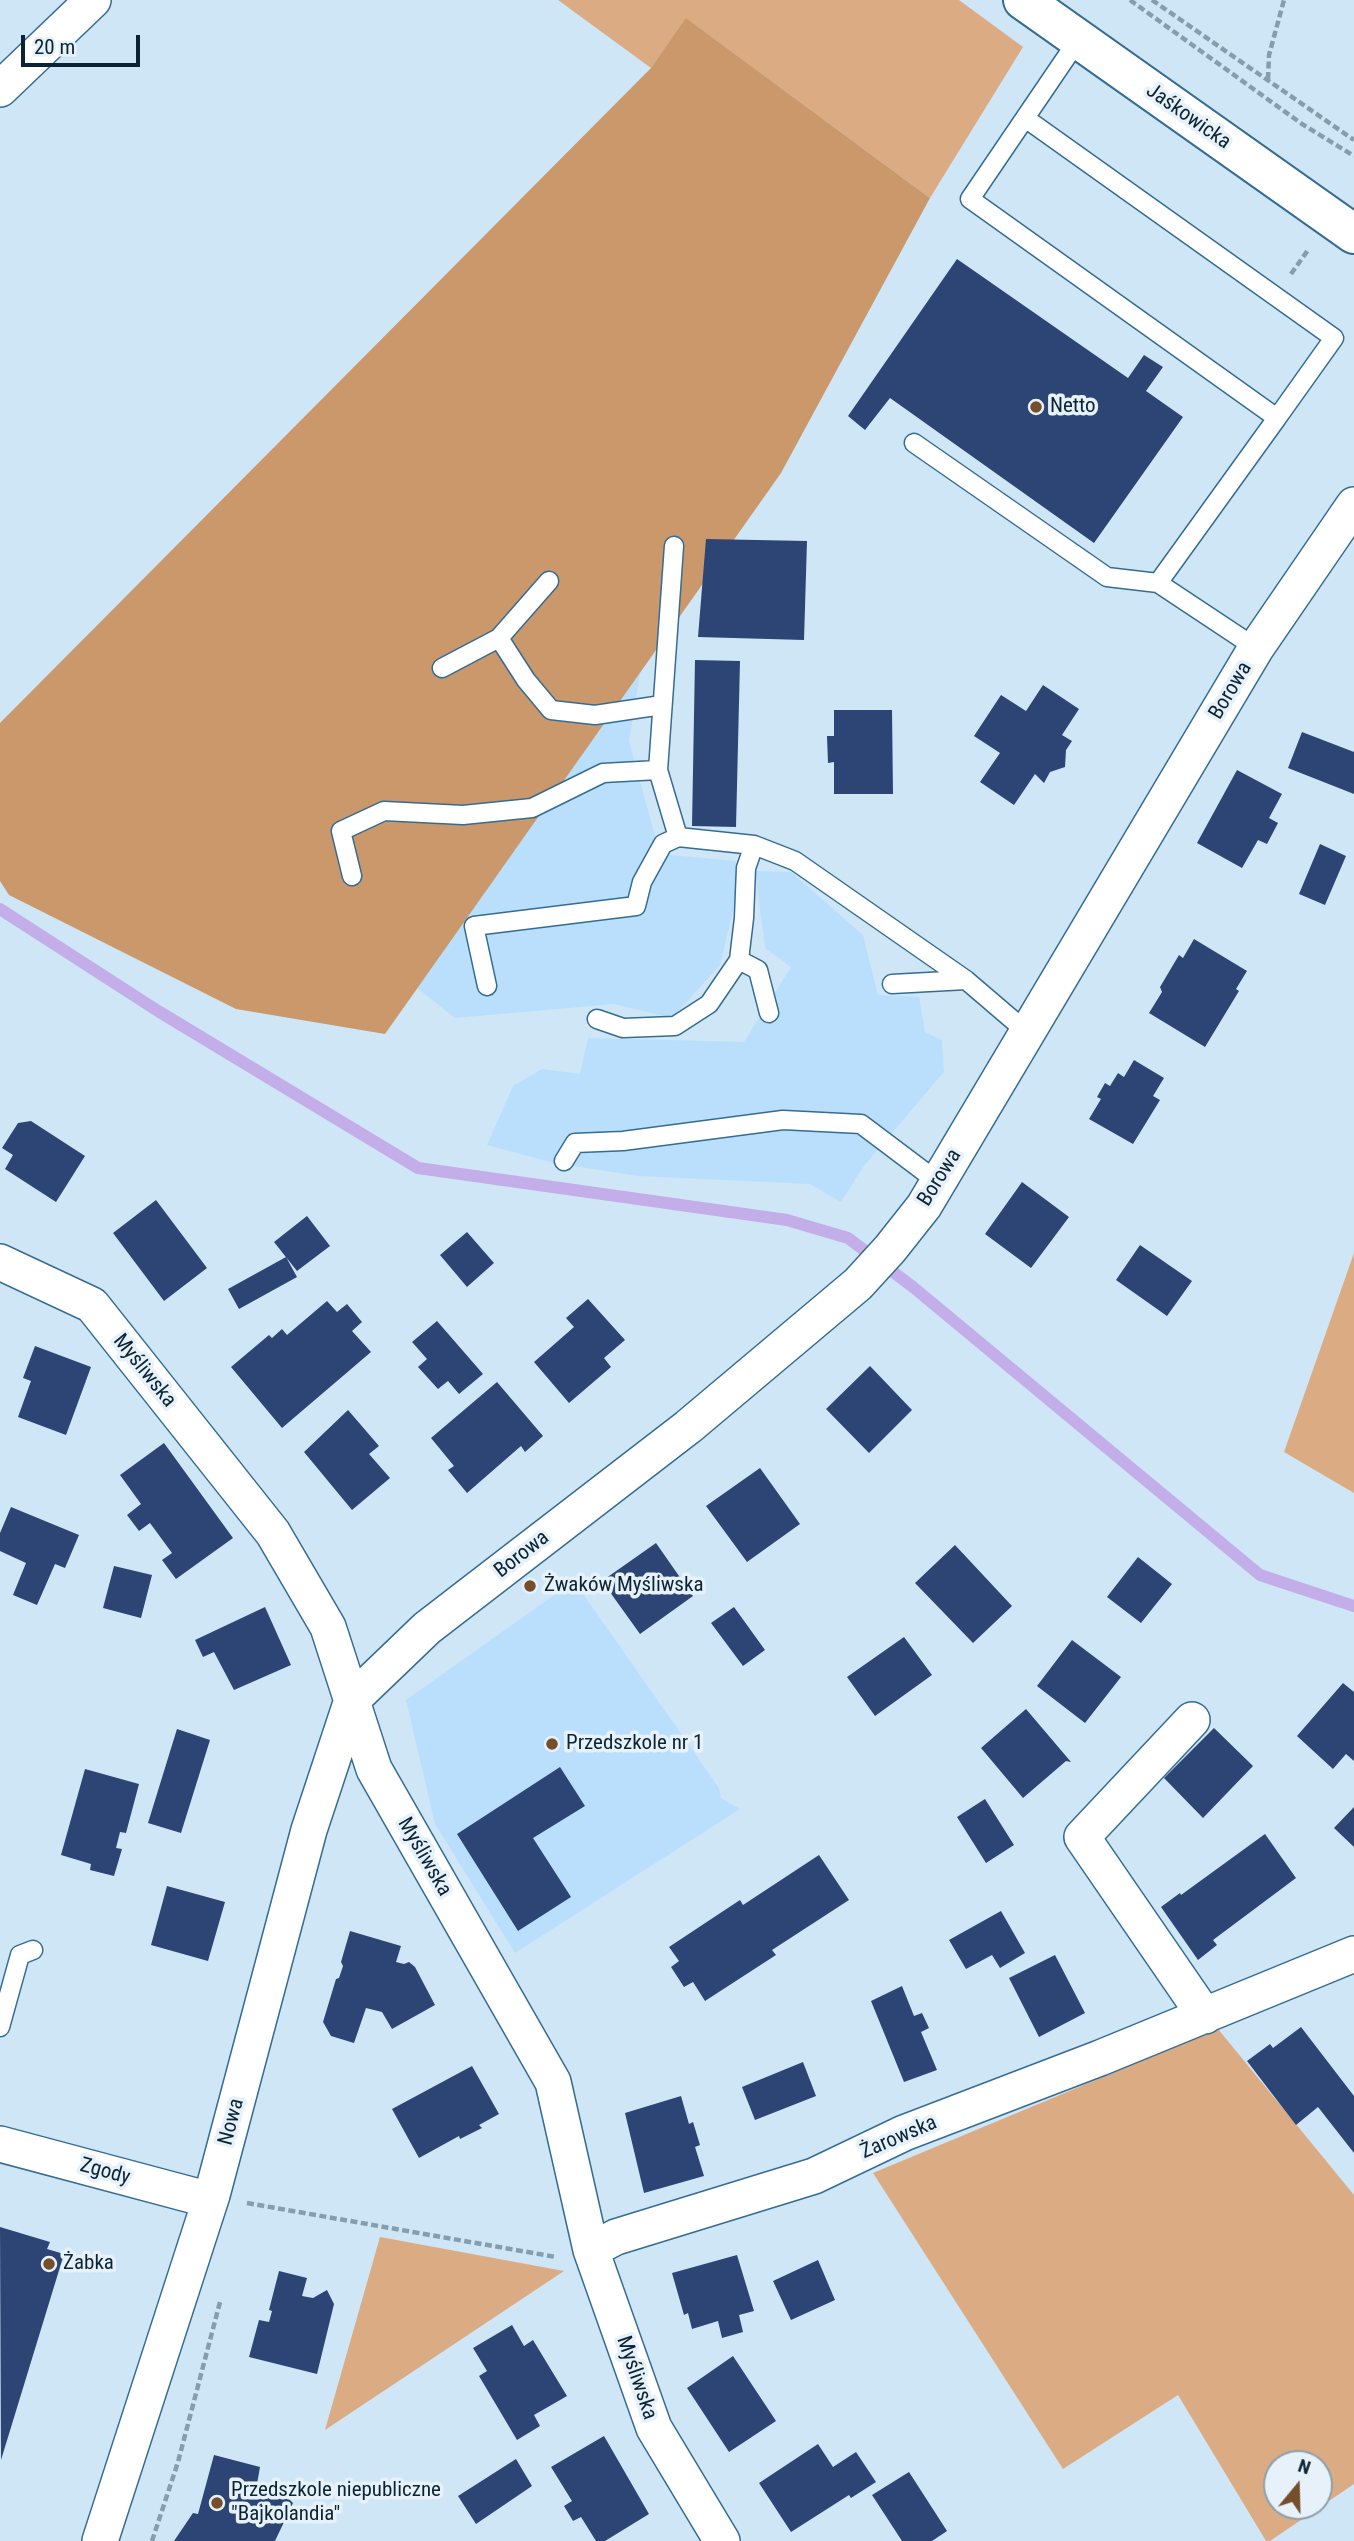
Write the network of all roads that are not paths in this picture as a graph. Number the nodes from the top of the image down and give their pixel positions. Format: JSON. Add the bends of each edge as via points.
{"nodes":[{"id":1,"x":93,"y":0,"type":"edge"},
{"id":2,"x":1023,"y":0,"type":"edge"},
{"id":3,"x":1078,"y":40,"type":"junction"},
{"id":4,"x":0,"y":89,"type":"edge"},
{"id":5,"x":1025,"y":118,"type":"junction"},
{"id":6,"x":1354,"y":234,"type":"edge"},
{"id":7,"x":1277,"y":418,"type":"junction"},
{"id":8,"x":914,"y":443,"type":"dead end"},
{"id":9,"x":1354,"y":505,"type":"edge"},
{"id":10,"x":674,"y":546,"type":"dead end"},
{"id":11,"x":549,"y":581,"type":"dead end"},
{"id":12,"x":1158,"y":583,"type":"junction"},
{"id":13,"x":499,"y":638,"type":"junction"},
{"id":14,"x":1256,"y":648,"type":"junction"},
{"id":15,"x":442,"y":668,"type":"dead end"},
{"id":16,"x":662,"y":705,"type":"junction"},
{"id":17,"x":658,"y":770,"type":"junction"},
{"id":18,"x":678,"y":837,"type":"junction"},
{"id":19,"x":754,"y":845,"type":"junction"},
{"id":20,"x":352,"y":876,"type":"dead end"},
{"id":21,"x":739,"y":960,"type":"junction"},
{"id":22,"x":966,"y":980,"type":"junction"},
{"id":23,"x":892,"y":984,"type":"dead end"},
{"id":24,"x":487,"y":986,"type":"dead end"},
{"id":25,"x":769,"y":1013,"type":"dead end"},
{"id":26,"x":597,"y":1019,"type":"dead end"},
{"id":27,"x":1028,"y":1033,"type":"junction"},
{"id":28,"x":564,"y":1161,"type":"dead end"},
{"id":29,"x":938,"y":1182,"type":"junction"},
{"id":30,"x":0,"y":1262,"type":"edge"},
{"id":31,"x":352,"y":1700,"type":"junction"},
{"id":32,"x":1192,"y":1720,"type":"dead end"},
{"id":33,"x":33,"y":1950,"type":"dead end"},
{"id":34,"x":1354,"y":1954,"type":"edge"},
{"id":35,"x":1205,"y":2016,"type":"junction"},
{"id":36,"x":0,"y":2027,"type":"edge"},
{"id":37,"x":0,"y":2144,"type":"edge"},
{"id":38,"x":222,"y":2200,"type":"junction"},
{"id":39,"x":591,"y":2250,"type":"junction"},
{"id":40,"x":100,"y":2541,"type":"edge"},
{"id":41,"x":722,"y":2541,"type":"edge"}],
"edges":[{"from":1,"to":4,"type":"street"},
{"from":2,"to":3,"type":"street","name":"Jaśkowicka"},
{"from":3,"to":5,"type":"lane"},
{"from":3,"to":6,"type":"street","name":"Jaśkowicka"},
{"from":5,"to":7,"type":"lane","via":[[970,199]]},
{"from":5,"to":7,"type":"lane","via":[[1334,338]]},
{"from":7,"to":12,"type":"lane"},
{"from":8,"to":12,"type":"lane","via":[[1107,577]]},
{"from":9,"to":14,"type":"street","name":"Borowa"},
{"from":10,"to":16,"type":"lane"},
{"from":11,"to":13,"type":"lane"},
{"from":12,"to":14,"type":"lane"},
{"from":13,"to":15,"type":"lane"},
{"from":13,"to":16,"type":"lane","via":[[551,710],[595,715]]},
{"from":14,"to":27,"type":"street","name":"Borowa"},
{"from":16,"to":17,"type":"lane"},
{"from":17,"to":18,"type":"lane"},
{"from":17,"to":20,"type":"lane","via":[[603,773],[532,808],[463,815],[384,811],[341,831]]},
{"from":18,"to":19,"type":"lane"},
{"from":18,"to":24,"type":"lane","via":[[663,844],[642,882],[636,906],[474,926]]},
{"from":19,"to":21,"type":"lane","via":[[746,868]]},
{"from":19,"to":22,"type":"lane","via":[[795,861]]},
{"from":21,"to":25,"type":"lane","via":[[758,971]]},
{"from":21,"to":26,"type":"lane","via":[[709,1004],[675,1026],[623,1028]]},
{"from":22,"to":23,"type":"lane"},
{"from":22,"to":27,"type":"lane"},
{"from":27,"to":29,"type":"street","name":"Borowa"},
{"from":28,"to":29,"type":"lane","via":[[575,1143],[623,1141],[783,1119],[861,1124]]},
{"from":29,"to":31,"type":"street","name":"Borowa","via":[[924,1206],[865,1276],[688,1427],[427,1628]]},
{"from":30,"to":31,"type":"street","name":"Myśliwska","via":[[92,1305],[274,1533],[328,1627]]},
{"from":31,"to":38,"type":"street","name":"Nowa","via":[[309,1830]]},
{"from":31,"to":39,"type":"street","name":"Myśliwska","via":[[374,1769],[553,2082]]},
{"from":32,"to":35,"type":"street","via":[[1082,1837]]},
{"from":33,"to":36,"type":"lane","via":[[20,1955]]},
{"from":34,"to":35,"type":"street","name":"Żarowska"},
{"from":35,"to":39,"type":"street","name":"Żarowska","via":[[904,2133],[814,2176],[616,2237]]},
{"from":37,"to":38,"type":"street","name":"Zgody"},
{"from":38,"to":40,"type":"street","name":"Nowa"},
{"from":39,"to":41,"type":"street","name":"Myśliwska","via":[[654,2428]]}]}
